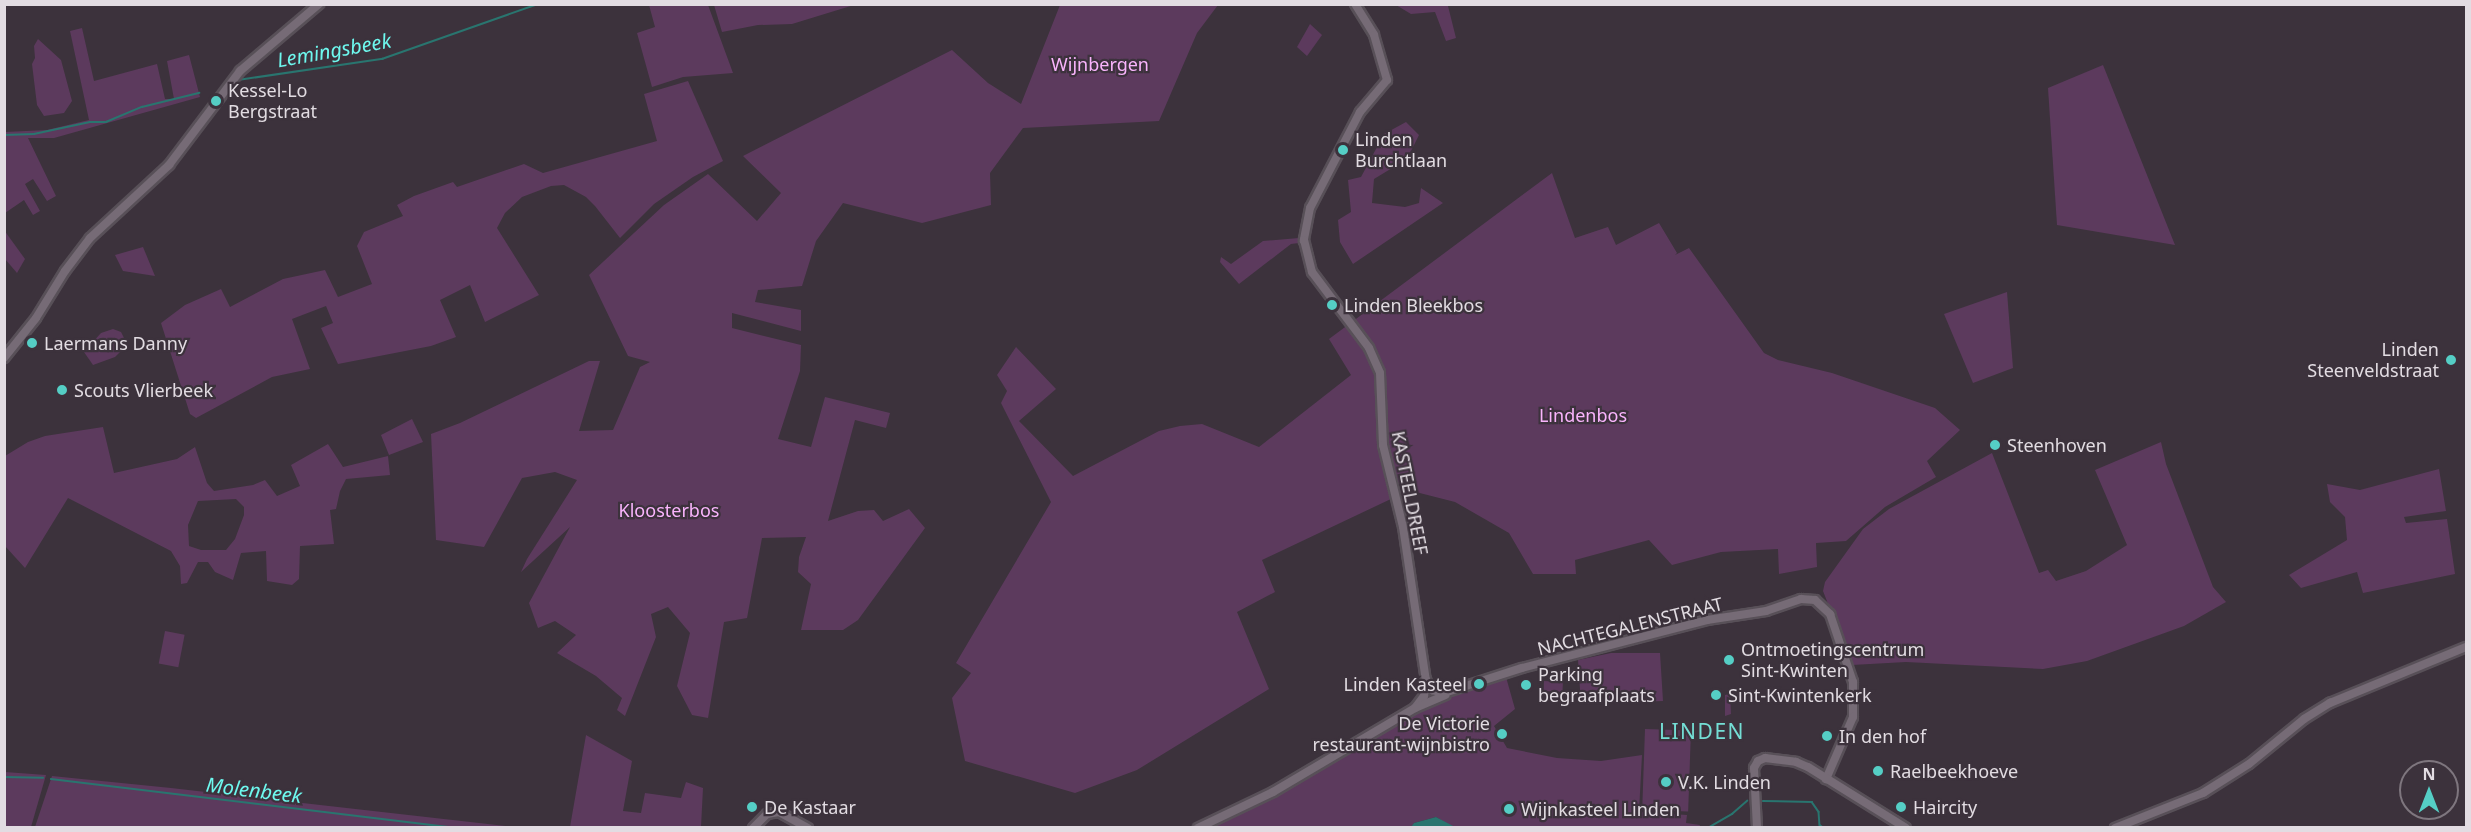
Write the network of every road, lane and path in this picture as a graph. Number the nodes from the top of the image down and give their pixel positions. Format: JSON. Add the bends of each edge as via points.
{"nodes":[{"id":1,"x":319,"y":4,"type":"edge"},
{"id":2,"x":1355,"y":4,"type":"edge"},
{"id":3,"x":4,"y":357,"type":"edge"},
{"id":4,"x":2466,"y":646,"type":"edge"},
{"id":5,"x":1430,"y":695,"type":"junction"},
{"id":6,"x":1826,"y":779,"type":"junction"},
{"id":7,"x":753,"y":828,"type":"edge"},
{"id":8,"x":808,"y":828,"type":"edge"},
{"id":9,"x":1198,"y":828,"type":"edge"},
{"id":10,"x":1757,"y":828,"type":"edge"},
{"id":11,"x":1906,"y":828,"type":"edge"},
{"id":12,"x":2115,"y":828,"type":"edge"}],
"edges":[{"from":1,"to":3,"type":"street","via":[[240,71],[169,165],[90,238],[36,318]]},
{"from":2,"to":5,"type":"street","name":"KASTEELDREEF","via":[[1374,35],[1387,80],[1360,112],[1310,208],[1304,240],[1312,272],[1370,348],[1380,373],[1383,445],[1403,527]]},
{"from":4,"to":12,"type":"street","via":[[2330,704],[2304,718],[2249,764],[2211,789]]},
{"from":5,"to":6,"type":"street","name":"NACHTEGALENSTRAAT","via":[[1699,622],[1815,600],[1830,614],[1853,682],[1853,717]]},
{"from":5,"to":9,"type":"street","name":"NACHTEGALENSTRAAT","via":[[1415,708],[1273,792]]},
{"from":6,"to":10,"type":"street","via":[[1796,762],[1774,758],[1759,761],[1754,768]]},
{"from":6,"to":11,"type":"street"},
{"from":7,"to":8,"type":"street","via":[[767,814],[778,812]]}]}
